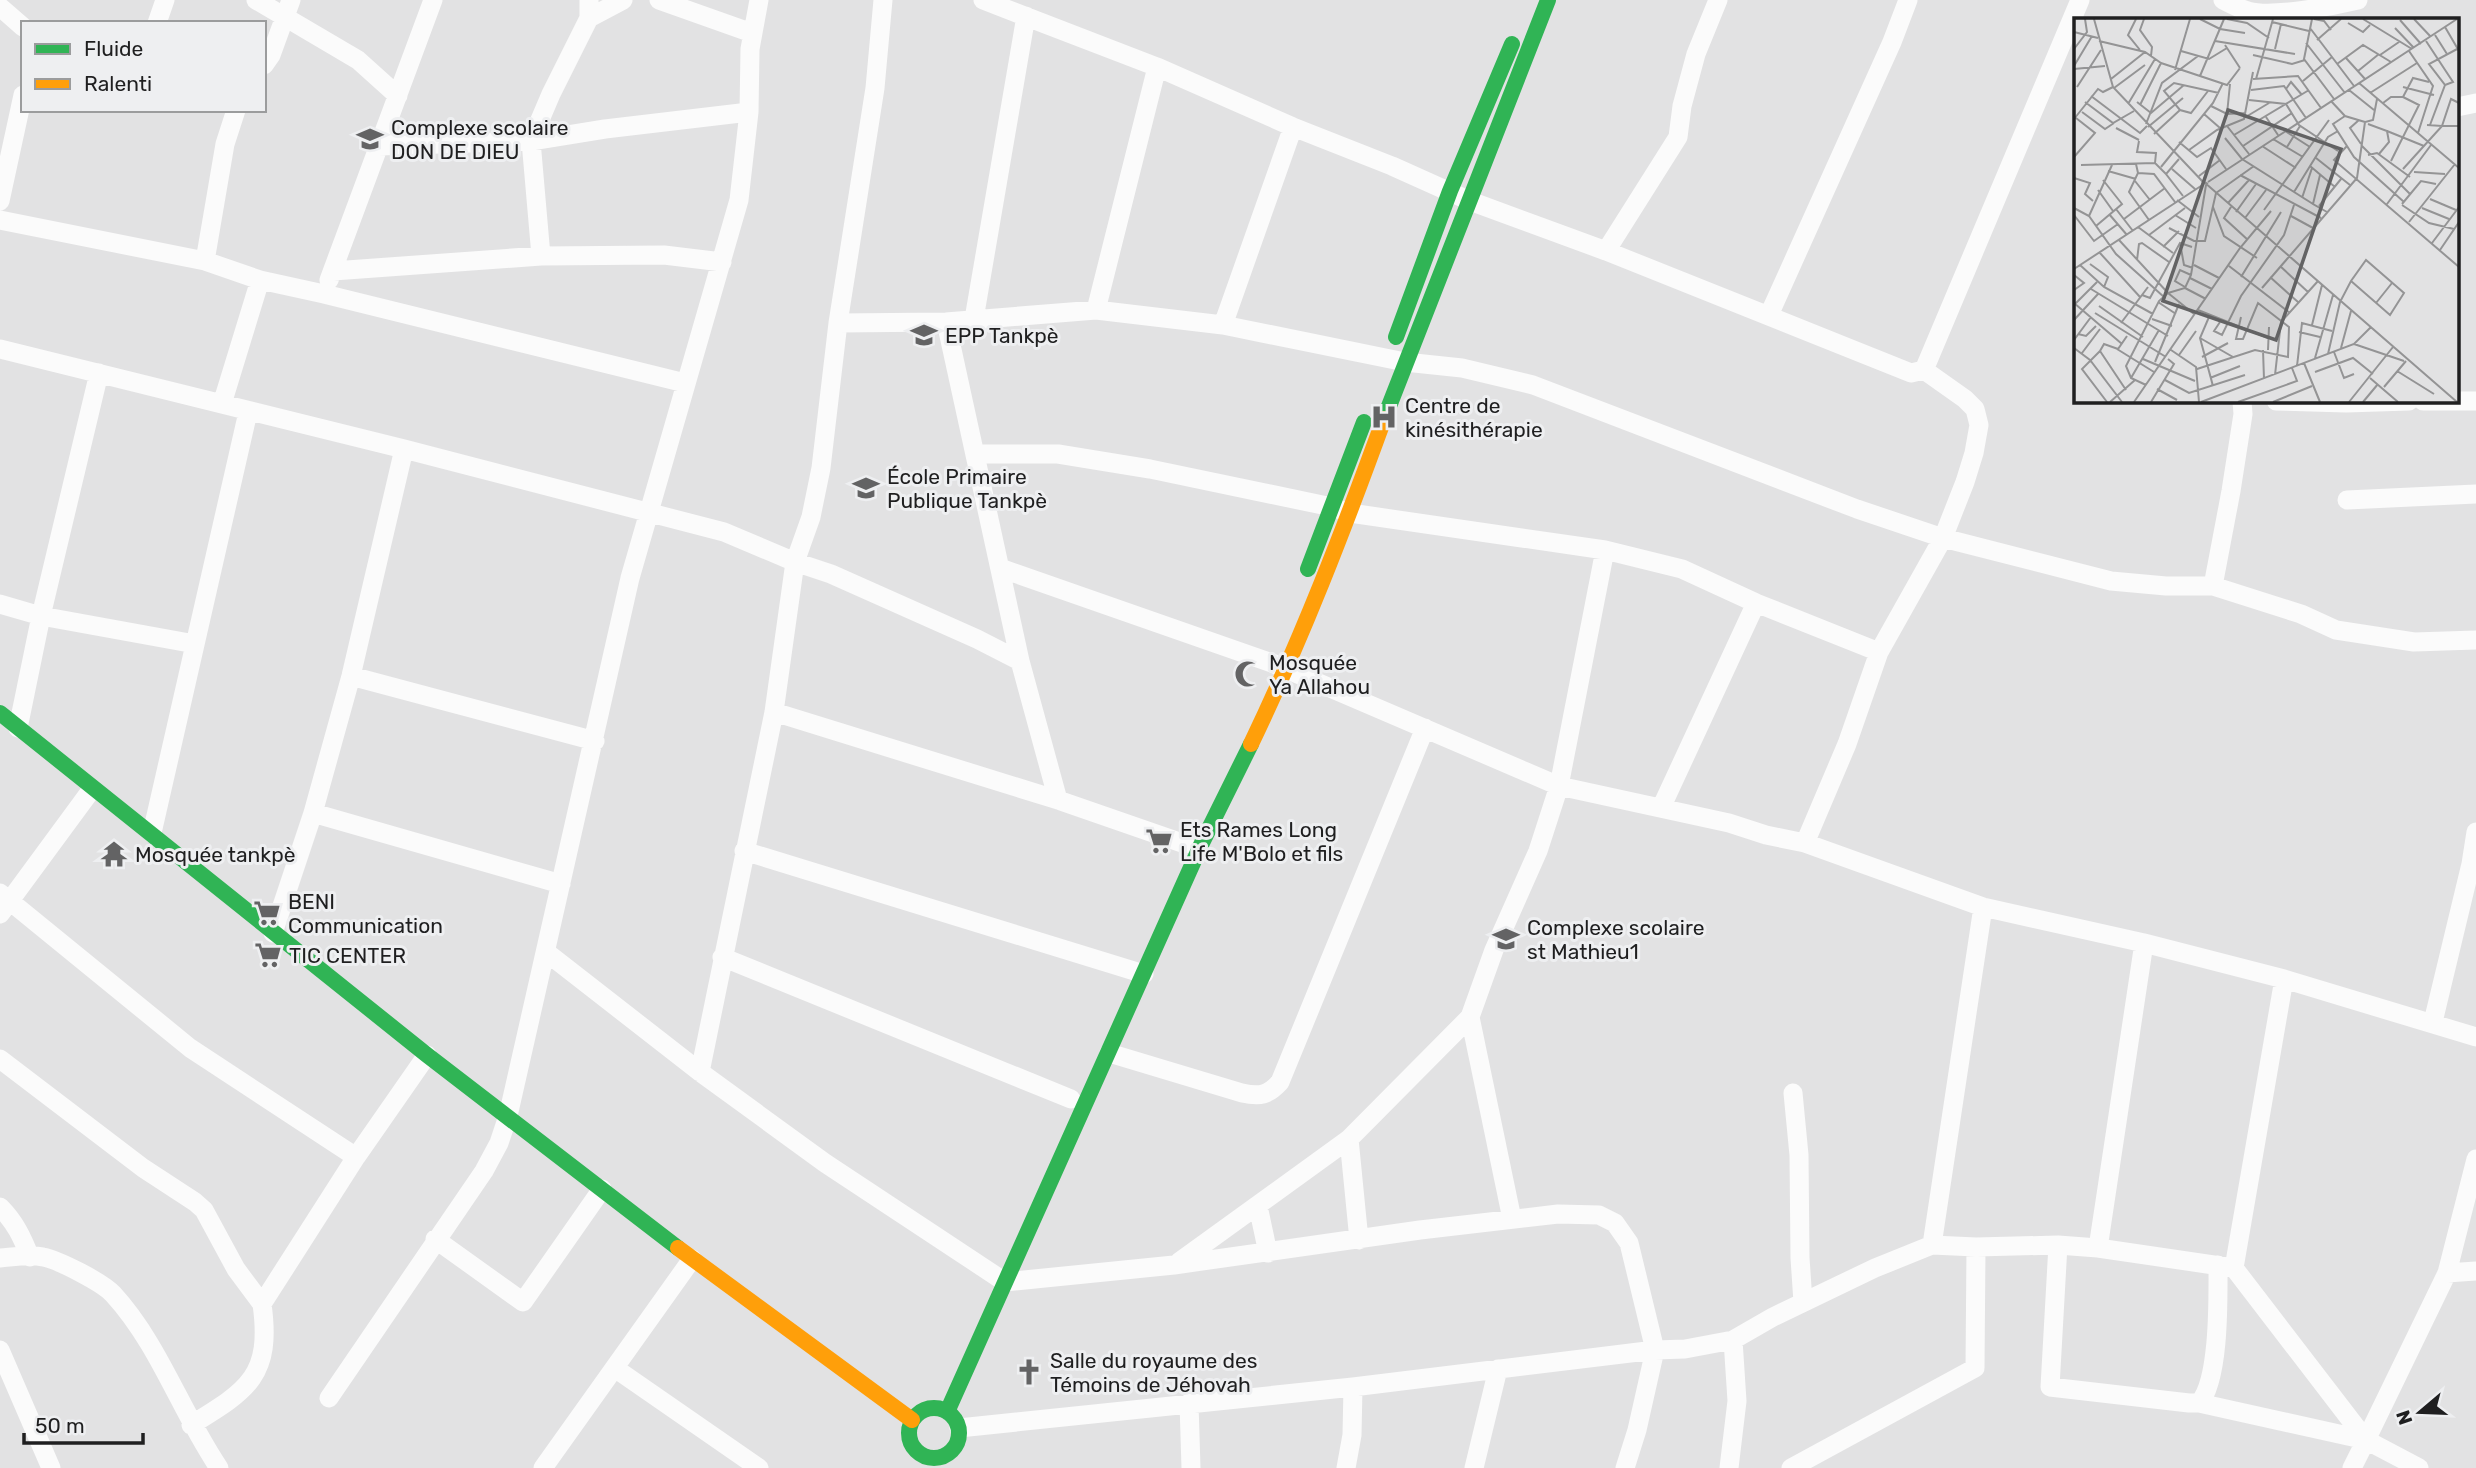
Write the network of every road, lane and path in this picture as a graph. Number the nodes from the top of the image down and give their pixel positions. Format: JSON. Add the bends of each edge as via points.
{"nodes":[{"id":1,"x":165,"y":0,"type":"edge"},
{"id":2,"x":256,"y":0,"type":"edge"},
{"id":3,"x":433,"y":0,"type":"edge"},
{"id":4,"x":623,"y":0,"type":"edge"},
{"id":5,"x":659,"y":0,"type":"edge"},
{"id":6,"x":759,"y":0,"type":"edge"},
{"id":7,"x":883,"y":0,"type":"edge"},
{"id":8,"x":983,"y":0,"type":"edge"},
{"id":9,"x":1548,"y":0,"type":"edge"},
{"id":10,"x":1718,"y":0,"type":"edge"},
{"id":11,"x":1908,"y":0,"type":"edge"},
{"id":12,"x":2080,"y":0,"type":"edge"},
{"id":13,"x":2223,"y":0,"type":"edge"},
{"id":14,"x":2358,"y":0,"type":"edge"},
{"id":15,"x":0,"y":7,"type":"edge"},
{"id":16,"x":288,"y":8,"type":"edge"},
{"id":17,"x":589,"y":9,"type":"edge"},
{"id":18,"x":2250,"y":10,"type":"edge"},
{"id":19,"x":1026,"y":16,"type":"junction"},
{"id":20,"x":158,"y":21,"type":"edge"},
{"id":21,"x":21,"y":25,"type":"edge"},
{"id":22,"x":752,"y":33,"type":"junction"},
{"id":23,"x":1516,"y":33,"type":"dead end"},
{"id":24,"x":266,"y":62,"type":"edge"},
{"id":25,"x":1157,"y":67,"type":"junction"},
{"id":26,"x":398,"y":96,"type":"junction"},
{"id":27,"x":2476,"y":103,"type":"edge"},
{"id":28,"x":21,"y":104,"type":"edge"},
{"id":29,"x":2458,"y":107,"type":"edge"},
{"id":30,"x":235,"y":112,"type":"edge"},
{"id":31,"x":749,"y":112,"type":"junction"},
{"id":32,"x":1293,"y":127,"type":"junction"},
{"id":33,"x":531,"y":141,"type":"junction"},
{"id":34,"x":379,"y":146,"type":"junction"},
{"id":35,"x":1450,"y":191,"type":"junction"},
{"id":36,"x":0,"y":201,"type":"edge"},
{"id":37,"x":1470,"y":201,"type":"junction"},
{"id":38,"x":0,"y":220,"type":"edge"},
{"id":39,"x":1606,"y":251,"type":"junction"},
{"id":40,"x":541,"y":256,"type":"junction"},
{"id":41,"x":205,"y":261,"type":"junction"},
{"id":42,"x":722,"y":262,"type":"junction"},
{"id":43,"x":333,"y":271,"type":"junction"},
{"id":44,"x":260,"y":280,"type":"junction"},
{"id":45,"x":324,"y":294,"type":"junction"},
{"id":46,"x":1096,"y":310,"type":"junction"},
{"id":47,"x":1769,"y":315,"type":"junction"},
{"id":48,"x":974,"y":320,"type":"junction"},
{"id":49,"x":946,"y":322,"type":"junction"},
{"id":50,"x":838,"y":323,"type":"junction"},
{"id":51,"x":1223,"y":325,"type":"junction"},
{"id":52,"x":0,"y":348,"type":"edge"},
{"id":53,"x":1392,"y":364,"type":"junction"},
{"id":54,"x":1924,"y":370,"type":"junction"},
{"id":55,"x":99,"y":373,"type":"junction"},
{"id":56,"x":685,"y":383,"type":"junction"},
{"id":57,"x":2458,"y":401,"type":"edge"},
{"id":58,"x":2476,"y":401,"type":"edge"},
{"id":59,"x":2242,"y":402,"type":"edge"},
{"id":60,"x":2304,"y":402,"type":"edge"},
{"id":61,"x":2371,"y":402,"type":"edge"},
{"id":62,"x":222,"y":404,"type":"junction"},
{"id":63,"x":1369,"y":408,"type":"dead end"},
{"id":64,"x":248,"y":412,"type":"junction"},
{"id":65,"x":404,"y":449,"type":"junction"},
{"id":66,"x":975,"y":454,"type":"junction"},
{"id":67,"x":2476,"y":494,"type":"edge"},
{"id":68,"x":2347,"y":500,"type":"dead end"},
{"id":69,"x":1341,"y":510,"type":"junction"},
{"id":70,"x":649,"y":513,"type":"junction"},
{"id":71,"x":1943,"y":538,"type":"junction"},
{"id":72,"x":1605,"y":550,"type":"junction"},
{"id":73,"x":795,"y":562,"type":"junction"},
{"id":74,"x":1000,"y":568,"type":"junction"},
{"id":75,"x":1302,"y":585,"type":"dead end"},
{"id":76,"x":2213,"y":586,"type":"junction"},
{"id":77,"x":1756,"y":603,"type":"junction"},
{"id":78,"x":0,"y":604,"type":"edge"},
{"id":79,"x":41,"y":617,"type":"junction"},
{"id":80,"x":1287,"y":624,"type":"dead end"},
{"id":81,"x":2476,"y":640,"type":"edge"},
{"id":82,"x":195,"y":643,"type":"junction"},
{"id":83,"x":1879,"y":652,"type":"junction"},
{"id":84,"x":1020,"y":661,"type":"junction"},
{"id":85,"x":1280,"y":666,"type":"junction"},
{"id":86,"x":352,"y":676,"type":"junction"},
{"id":87,"x":774,"y":712,"type":"junction"},
{"id":88,"x":0,"y":713,"type":"edge"},
{"id":89,"x":18,"y":727,"type":"junction"},
{"id":90,"x":1425,"y":728,"type":"junction"},
{"id":91,"x":595,"y":741,"type":"junction"},
{"id":92,"x":1559,"y":786,"type":"junction"},
{"id":93,"x":92,"y":789,"type":"junction"},
{"id":94,"x":1058,"y":800,"type":"junction"},
{"id":95,"x":1661,"y":808,"type":"junction"},
{"id":96,"x":313,"y":813,"type":"junction"},
{"id":97,"x":2476,"y":832,"type":"edge"},
{"id":98,"x":152,"y":833,"type":"junction"},
{"id":99,"x":1805,"y":843,"type":"junction"},
{"id":100,"x":1185,"y":844,"type":"junction"},
{"id":101,"x":744,"y":850,"type":"junction"},
{"id":102,"x":2474,"y":865,"type":"edge"},
{"id":103,"x":561,"y":884,"type":"junction"},
{"id":104,"x":4,"y":903,"type":"edge"},
{"id":105,"x":1983,"y":907,"type":"junction"},
{"id":106,"x":273,"y":933,"type":"junction"},
{"id":107,"x":2144,"y":943,"type":"junction"},
{"id":108,"x":546,"y":952,"type":"junction"},
{"id":109,"x":722,"y":957,"type":"junction"},
{"id":110,"x":1137,"y":971,"type":"junction"},
{"id":111,"x":2284,"y":979,"type":"junction"},
{"id":112,"x":1470,"y":1017,"type":"junction"},
{"id":113,"x":2433,"y":1022,"type":"junction"},
{"id":114,"x":2476,"y":1037,"type":"edge"},
{"id":115,"x":1109,"y":1053,"type":"junction"},
{"id":116,"x":427,"y":1055,"type":"junction"},
{"id":117,"x":0,"y":1059,"type":"edge"},
{"id":118,"x":701,"y":1072,"type":"junction"},
{"id":119,"x":1793,"y":1093,"type":"dead end"},
{"id":120,"x":1070,"y":1099,"type":"junction"},
{"id":121,"x":508,"y":1116,"type":"junction"},
{"id":122,"x":1349,"y":1139,"type":"junction"},
{"id":123,"x":356,"y":1157,"type":"junction"},
{"id":124,"x":2476,"y":1160,"type":"edge"},
{"id":125,"x":1042,"y":1161,"type":"dead end"},
{"id":126,"x":602,"y":1189,"type":"junction"},
{"id":127,"x":1258,"y":1206,"type":"junction"},
{"id":128,"x":0,"y":1207,"type":"edge"},
{"id":129,"x":1512,"y":1219,"type":"junction"},
{"id":130,"x":435,"y":1239,"type":"junction"},
{"id":131,"x":1359,"y":1240,"type":"junction"},
{"id":132,"x":1932,"y":1245,"type":"junction"},
{"id":133,"x":2058,"y":1245,"type":"junction"},
{"id":134,"x":1976,"y":1247,"type":"junction"},
{"id":135,"x":2098,"y":1248,"type":"junction"},
{"id":136,"x":1268,"y":1253,"type":"junction"},
{"id":137,"x":30,"y":1257,"type":"junction"},
{"id":138,"x":0,"y":1258,"type":"edge"},
{"id":139,"x":692,"y":1259,"type":"junction"},
{"id":140,"x":1174,"y":1265,"type":"junction"},
{"id":141,"x":2226,"y":1266,"type":"junction"},
{"id":142,"x":2476,"y":1271,"type":"edge"},
{"id":143,"x":2447,"y":1273,"type":"junction"},
{"id":144,"x":994,"y":1276,"type":"junction"},
{"id":145,"x":1803,"y":1302,"type":"junction"},
{"id":146,"x":262,"y":1304,"type":"junction"},
{"id":147,"x":969,"y":1323,"type":"dead end"},
{"id":148,"x":1733,"y":1340,"type":"junction"},
{"id":149,"x":0,"y":1350,"type":"edge"},
{"id":150,"x":1656,"y":1350,"type":"junction"},
{"id":151,"x":616,"y":1369,"type":"junction"},
{"id":152,"x":1498,"y":1369,"type":"junction"},
{"id":153,"x":1353,"y":1387,"type":"junction"},
{"id":154,"x":329,"y":1398,"type":"dead end"},
{"id":155,"x":1189,"y":1403,"type":"junction"},
{"id":156,"x":2199,"y":1403,"type":"junction"},
{"id":157,"x":947,"y":1416,"type":"junction"},
{"id":158,"x":912,"y":1420,"type":"junction"},
{"id":159,"x":191,"y":1425,"type":"junction"},
{"id":160,"x":2366,"y":1440,"type":"junction"},
{"id":161,"x":949,"y":1459,"type":"edge"},
{"id":162,"x":915,"y":1461,"type":"edge"},
{"id":163,"x":51,"y":1468,"type":"edge"},
{"id":164,"x":219,"y":1468,"type":"edge"},
{"id":165,"x":543,"y":1468,"type":"edge"},
{"id":166,"x":759,"y":1468,"type":"edge"},
{"id":167,"x":1191,"y":1468,"type":"edge"},
{"id":168,"x":1346,"y":1468,"type":"edge"},
{"id":169,"x":1474,"y":1468,"type":"edge"},
{"id":170,"x":1625,"y":1468,"type":"edge"},
{"id":171,"x":1729,"y":1468,"type":"edge"},
{"id":172,"x":1791,"y":1468,"type":"edge"},
{"id":173,"x":2352,"y":1468,"type":"edge"},
{"id":174,"x":2419,"y":1468,"type":"edge"}],
"edges":[{"from":1,"to":20,"type":"street"},
{"from":2,"to":16,"type":"street"},
{"from":3,"to":26,"type":"street"},
{"from":4,"to":17,"type":"street"},
{"from":5,"to":22,"type":"street"},
{"from":6,"to":22,"type":"street"},
{"from":7,"to":50,"type":"street","via":[[875,88]]},
{"from":8,"to":19,"type":"street"},
{"from":9,"to":37,"type":"main road"},
{"from":10,"to":39,"type":"street","via":[[1696,54],[1678,138]]},
{"from":11,"to":47,"type":"street"},
{"from":12,"to":54,"type":"street"},
{"from":13,"to":18,"type":"street"},
{"from":14,"to":18,"type":"street","via":[[2288,11]]},
{"from":15,"to":21,"type":"street"},
{"from":16,"to":24,"type":"street"},
{"from":16,"to":26,"type":"street"},
{"from":17,"to":33,"type":"street"},
{"from":19,"to":25,"type":"street"},
{"from":19,"to":48,"type":"street"},
{"from":22,"to":31,"type":"street"},
{"from":23,"to":35,"type":"main road"},
{"from":25,"to":32,"type":"street"},
{"from":25,"to":46,"type":"street"},
{"from":26,"to":34,"type":"street"},
{"from":27,"to":29,"type":"street"},
{"from":28,"to":36,"type":"street"},
{"from":30,"to":41,"type":"street","via":[[225,144]]},
{"from":31,"to":33,"type":"street"},
{"from":31,"to":42,"type":"street","via":[[739,200]]},
{"from":32,"to":35,"type":"street"},
{"from":32,"to":51,"type":"street"},
{"from":33,"to":34,"type":"street"},
{"from":33,"to":40,"type":"street"},
{"from":34,"to":43,"type":"street"},
{"from":35,"to":37,"type":"street"},
{"from":35,"to":53,"type":"main road"},
{"from":37,"to":39,"type":"street"},
{"from":37,"to":53,"type":"main road"},
{"from":38,"to":41,"type":"street"},
{"from":39,"to":47,"type":"street"},
{"from":40,"to":42,"type":"street","via":[[664,256]]},
{"from":40,"to":43,"type":"street"},
{"from":41,"to":44,"type":"street"},
{"from":42,"to":56,"type":"street"},
{"from":43,"to":45,"type":"street"},
{"from":44,"to":45,"type":"street"},
{"from":44,"to":62,"type":"street"},
{"from":45,"to":56,"type":"street"},
{"from":46,"to":48,"type":"street"},
{"from":46,"to":51,"type":"street"},
{"from":47,"to":54,"type":"street","via":[[1911,373]]},
{"from":48,"to":49,"type":"street"},
{"from":49,"to":50,"type":"street"},
{"from":49,"to":66,"type":"street"},
{"from":50,"to":73,"type":"street","via":[[821,468]]},
{"from":51,"to":53,"type":"street"},
{"from":52,"to":55,"type":"street"},
{"from":53,"to":69,"type":"main road"},
{"from":53,"to":71,"type":"street","via":[[1462,368],[1533,385]]},
{"from":54,"to":71,"type":"street","via":[[1965,399],[1975,410],[1979,425],[1965,482]]},
{"from":55,"to":62,"type":"street"},
{"from":55,"to":79,"type":"street"},
{"from":56,"to":70,"type":"street"},
{"from":57,"to":58,"type":"street"},
{"from":59,"to":76,"type":"street"},
{"from":60,"to":61,"type":"street"},
{"from":62,"to":64,"type":"street"},
{"from":63,"to":69,"type":"main road"},
{"from":64,"to":65,"type":"street"},
{"from":64,"to":82,"type":"street"},
{"from":65,"to":70,"type":"street"},
{"from":65,"to":86,"type":"street"},
{"from":66,"to":69,"type":"street","via":[[1058,454]]},
{"from":66,"to":74,"type":"street"},
{"from":67,"to":68,"type":"street"},
{"from":69,"to":72,"type":"street"},
{"from":69,"to":75,"type":"main road"},
{"from":69,"to":85,"type":"main road"},
{"from":70,"to":73,"type":"street","via":[[724,532]]},
{"from":70,"to":91,"type":"street"},
{"from":71,"to":76,"type":"street","via":[[2111,581]]},
{"from":71,"to":83,"type":"street"},
{"from":72,"to":77,"type":"street","via":[[1682,569]]},
{"from":72,"to":92,"type":"street"},
{"from":73,"to":84,"type":"street"},
{"from":73,"to":87,"type":"street"},
{"from":74,"to":84,"type":"street"},
{"from":74,"to":85,"type":"street"},
{"from":76,"to":81,"type":"street","via":[[2336,630],[2414,642]]},
{"from":77,"to":83,"type":"street"},
{"from":77,"to":95,"type":"street"},
{"from":78,"to":79,"type":"street"},
{"from":79,"to":82,"type":"street"},
{"from":79,"to":89,"type":"street"},
{"from":80,"to":85,"type":"main road"},
{"from":82,"to":98,"type":"street"},
{"from":83,"to":99,"type":"street"},
{"from":84,"to":94,"type":"street"},
{"from":85,"to":90,"type":"street"},
{"from":85,"to":100,"type":"main road"},
{"from":85,"to":110,"type":"main road","via":[[1202,845]]},
{"from":86,"to":91,"type":"street"},
{"from":86,"to":96,"type":"street"},
{"from":87,"to":94,"type":"street"},
{"from":87,"to":101,"type":"street"},
{"from":88,"to":89,"type":"main road"},
{"from":89,"to":93,"type":"main road"},
{"from":90,"to":92,"type":"street"},
{"from":90,"to":115,"type":"street","via":[[1280,1082],[1269,1094],[1242,1093]]},
{"from":91,"to":103,"type":"street"},
{"from":92,"to":95,"type":"street"},
{"from":92,"to":112,"type":"street","via":[[1538,851]]},
{"from":93,"to":98,"type":"main road"},
{"from":93,"to":104,"type":"street"},
{"from":94,"to":100,"type":"street"},
{"from":95,"to":99,"type":"street"},
{"from":96,"to":103,"type":"street"},
{"from":96,"to":106,"type":"street"},
{"from":97,"to":102,"type":"street"},
{"from":98,"to":106,"type":"main road"},
{"from":99,"to":105,"type":"street"},
{"from":100,"to":110,"type":"main road"},
{"from":101,"to":109,"type":"street"},
{"from":101,"to":110,"type":"street"},
{"from":102,"to":113,"type":"street"},
{"from":103,"to":108,"type":"street"},
{"from":104,"to":123,"type":"street","via":[[190,1048]]},
{"from":105,"to":107,"type":"street"},
{"from":105,"to":132,"type":"street"},
{"from":106,"to":116,"type":"main road"},
{"from":107,"to":111,"type":"street"},
{"from":107,"to":135,"type":"street"},
{"from":108,"to":118,"type":"street"},
{"from":108,"to":121,"type":"street"},
{"from":109,"to":118,"type":"street"},
{"from":109,"to":120,"type":"street"},
{"from":110,"to":115,"type":"main road"},
{"from":110,"to":120,"type":"main road"},
{"from":111,"to":113,"type":"street"},
{"from":111,"to":141,"type":"street"},
{"from":112,"to":122,"type":"street"},
{"from":112,"to":129,"type":"street"},
{"from":113,"to":114,"type":"street"},
{"from":115,"to":144,"type":"main road"},
{"from":116,"to":121,"type":"main road"},
{"from":116,"to":123,"type":"street"},
{"from":117,"to":146,"type":"street","via":[[204,1210],[236,1269]]},
{"from":118,"to":144,"type":"street","via":[[825,1163]]},
{"from":119,"to":145,"type":"street"},
{"from":120,"to":125,"type":"main road"},
{"from":121,"to":126,"type":"main road"},
{"from":121,"to":130,"type":"street","via":[[484,1171]]},
{"from":122,"to":127,"type":"street"},
{"from":122,"to":131,"type":"street"},
{"from":123,"to":146,"type":"street"},
{"from":124,"to":143,"type":"street"},
{"from":126,"to":130,"type":"street","via":[[523,1302]]},
{"from":126,"to":139,"type":"main road"},
{"from":127,"to":136,"type":"street"},
{"from":127,"to":140,"type":"street"},
{"from":128,"to":137,"type":"street","via":[[21,1233]]},
{"from":129,"to":131,"type":"street"},
{"from":129,"to":150,"type":"street","via":[[1580,1214],[1599,1215],[1615,1223],[1629,1243]]},
{"from":130,"to":154,"type":"street"},
{"from":131,"to":136,"type":"street"},
{"from":132,"to":134,"type":"street"},
{"from":132,"to":145,"type":"street"},
{"from":133,"to":134,"type":"street"},
{"from":133,"to":135,"type":"street"},
{"from":133,"to":156,"type":"street","via":[[2050,1387]]},
{"from":134,"to":172,"type":"street","via":[[1975,1368]]},
{"from":135,"to":141,"type":"street"},
{"from":136,"to":140,"type":"street"},
{"from":137,"to":138,"type":"street"},
{"from":137,"to":159,"type":"street","via":[[73,1269],[112,1293],[151,1345]]},
{"from":139,"to":151,"type":"street"},
{"from":139,"to":158,"type":"main road"},
{"from":140,"to":144,"type":"street"},
{"from":141,"to":156,"type":"street","via":[[2208,1389]]},
{"from":141,"to":160,"type":"street"},
{"from":142,"to":143,"type":"street"},
{"from":143,"to":160,"type":"street"},
{"from":144,"to":157,"type":"main road"},
{"from":145,"to":148,"type":"street"},
{"from":146,"to":159,"type":"street","via":[[266,1332],[257,1371],[232,1400]]},
{"from":147,"to":157,"type":"main road"},
{"from":148,"to":150,"type":"street"},
{"from":148,"to":171,"type":"street","via":[[1737,1401]]},
{"from":149,"to":163,"type":"street"},
{"from":150,"to":152,"type":"street"},
{"from":150,"to":170,"type":"street"},
{"from":151,"to":165,"type":"street"},
{"from":151,"to":166,"type":"street"},
{"from":152,"to":153,"type":"street"},
{"from":152,"to":169,"type":"street"},
{"from":153,"to":155,"type":"street"},
{"from":153,"to":168,"type":"street"},
{"from":155,"to":157,"type":"street"},
{"from":155,"to":167,"type":"street"},
{"from":156,"to":160,"type":"street"},
{"from":157,"to":158,"type":"main road","via":[[925,1409]]},
{"from":157,"to":161,"type":"main road","via":[[956,1445]]},
{"from":158,"to":162,"type":"main road","via":[[909,1438]]},
{"from":159,"to":164,"type":"street"},
{"from":160,"to":173,"type":"street"},
{"from":160,"to":174,"type":"street"},
{"from":161,"to":162,"type":"main road"}]}
